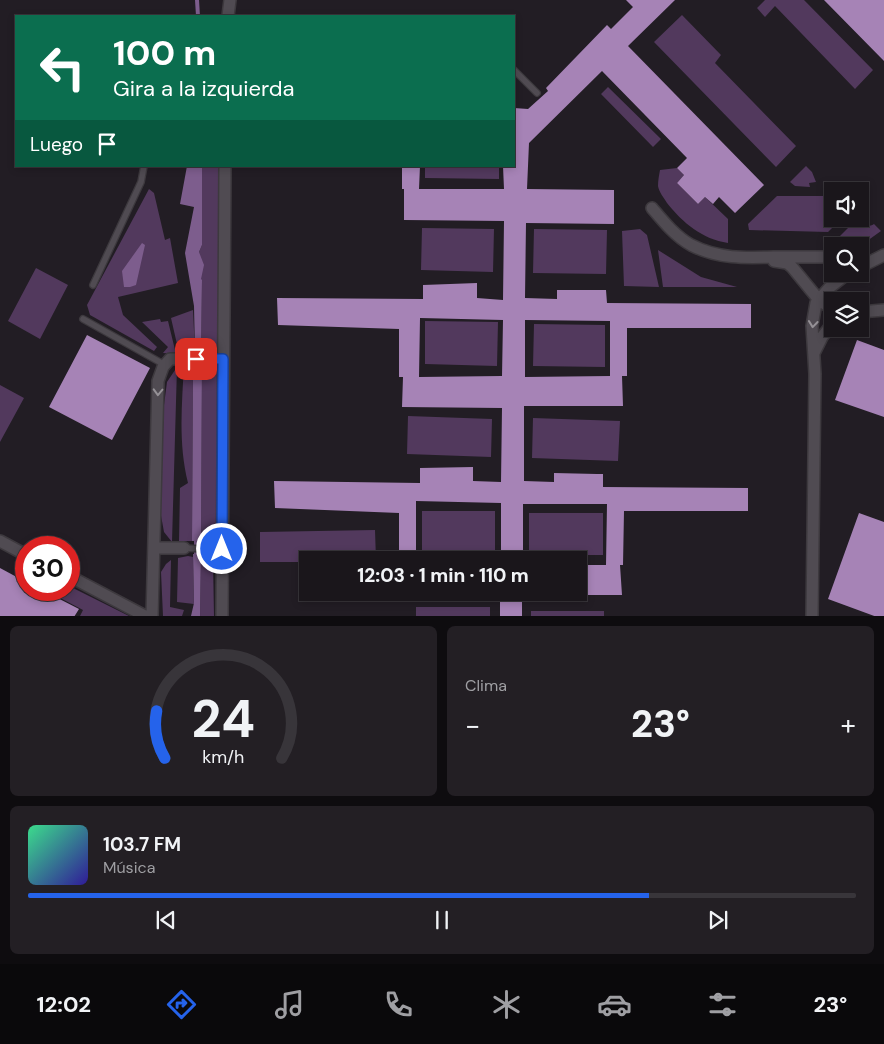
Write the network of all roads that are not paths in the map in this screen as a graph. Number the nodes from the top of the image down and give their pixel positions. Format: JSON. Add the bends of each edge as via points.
{"nodes":[{"id":1,"x":230,"y":0,"type":"edge"},
{"id":2,"x":228,"y":15,"type":"edge"},
{"id":3,"x":515,"y":71,"type":"edge"},
{"id":4,"x":537,"y":93,"type":"dead end"},
{"id":5,"x":144,"y":167,"type":"edge"},
{"id":6,"x":225,"y":167,"type":"edge"},
{"id":7,"x":652,"y":208,"type":"dead end"},
{"id":8,"x":881,"y":256,"type":"edge"},
{"id":9,"x":824,"y":257,"type":"edge"},
{"id":10,"x":760,"y":258,"type":"junction"},
{"id":11,"x":869,"y":262,"type":"edge"},
{"id":12,"x":837,"y":282,"type":"edge"},
{"id":13,"x":93,"y":284,"type":"dead end"},
{"id":14,"x":819,"y":300,"type":"junction"},
{"id":15,"x":824,"y":303,"type":"edge"},
{"id":16,"x":884,"y":310,"type":"edge"},
{"id":17,"x":869,"y":311,"type":"edge"},
{"id":18,"x":82,"y":318,"type":"dead end"},
{"id":19,"x":824,"y":334,"type":"edge"},
{"id":20,"x":814,"y":353,"type":"junction"},
{"id":21,"x":183,"y":359,"type":"joint"},
{"id":22,"x":209,"y":359,"type":"joint"},
{"id":23,"x":223,"y":359,"type":"junction"},
{"id":24,"x":165,"y":365,"type":"junction"},
{"id":25,"x":0,"y":541,"type":"edge"},
{"id":26,"x":154,"y":548,"type":"junction"},
{"id":27,"x":184,"y":548,"type":"joint"},
{"id":28,"x":15,"y":549,"type":"edge"},
{"id":29,"x":204,"y":549,"type":"joint"},
{"id":30,"x":222,"y":549,"type":"junction"},
{"id":31,"x":80,"y":582,"type":"edge"},
{"id":32,"x":147,"y":616,"type":"edge"},
{"id":33,"x":152,"y":616,"type":"edge"},
{"id":34,"x":222,"y":616,"type":"edge"},
{"id":35,"x":812,"y":616,"type":"edge"}],
"edges":[{"from":1,"to":2,"type":"street"},
{"from":3,"to":4,"type":"lane"},
{"from":5,"to":13,"type":"lane","via":[[141,182]]},
{"from":6,"to":23,"type":"street"},
{"from":7,"to":10,"type":"street","via":[[670,229],[691,245],[724,256]]},
{"from":8,"to":11,"type":"street"},
{"from":9,"to":10,"type":"street"},
{"from":10,"to":14,"type":"street","via":[[787,263]]},
{"from":12,"to":14,"type":"street"},
{"from":14,"to":15,"type":"street"},
{"from":14,"to":20,"type":"street","one_way":true,"via":[[812,326]]},
{"from":16,"to":17,"type":"street"},
{"from":18,"to":24,"type":"lane"},
{"from":19,"to":20,"type":"street"},
{"from":20,"to":35,"type":"street"},
{"from":21,"to":22,"type":"lane"},
{"from":21,"to":24,"type":"street","via":[[170,359]]},
{"from":22,"to":23,"type":"street"},
{"from":23,"to":30,"type":"street"},
{"from":24,"to":26,"type":"street","one_way":true,"via":[[158,381]]},
{"from":25,"to":28,"type":"street"},
{"from":26,"to":27,"type":"street"},
{"from":26,"to":33,"type":"street"},
{"from":27,"to":29,"type":"lane"},
{"from":29,"to":30,"type":"street"},
{"from":30,"to":34,"type":"street"},
{"from":31,"to":32,"type":"street"}]}
